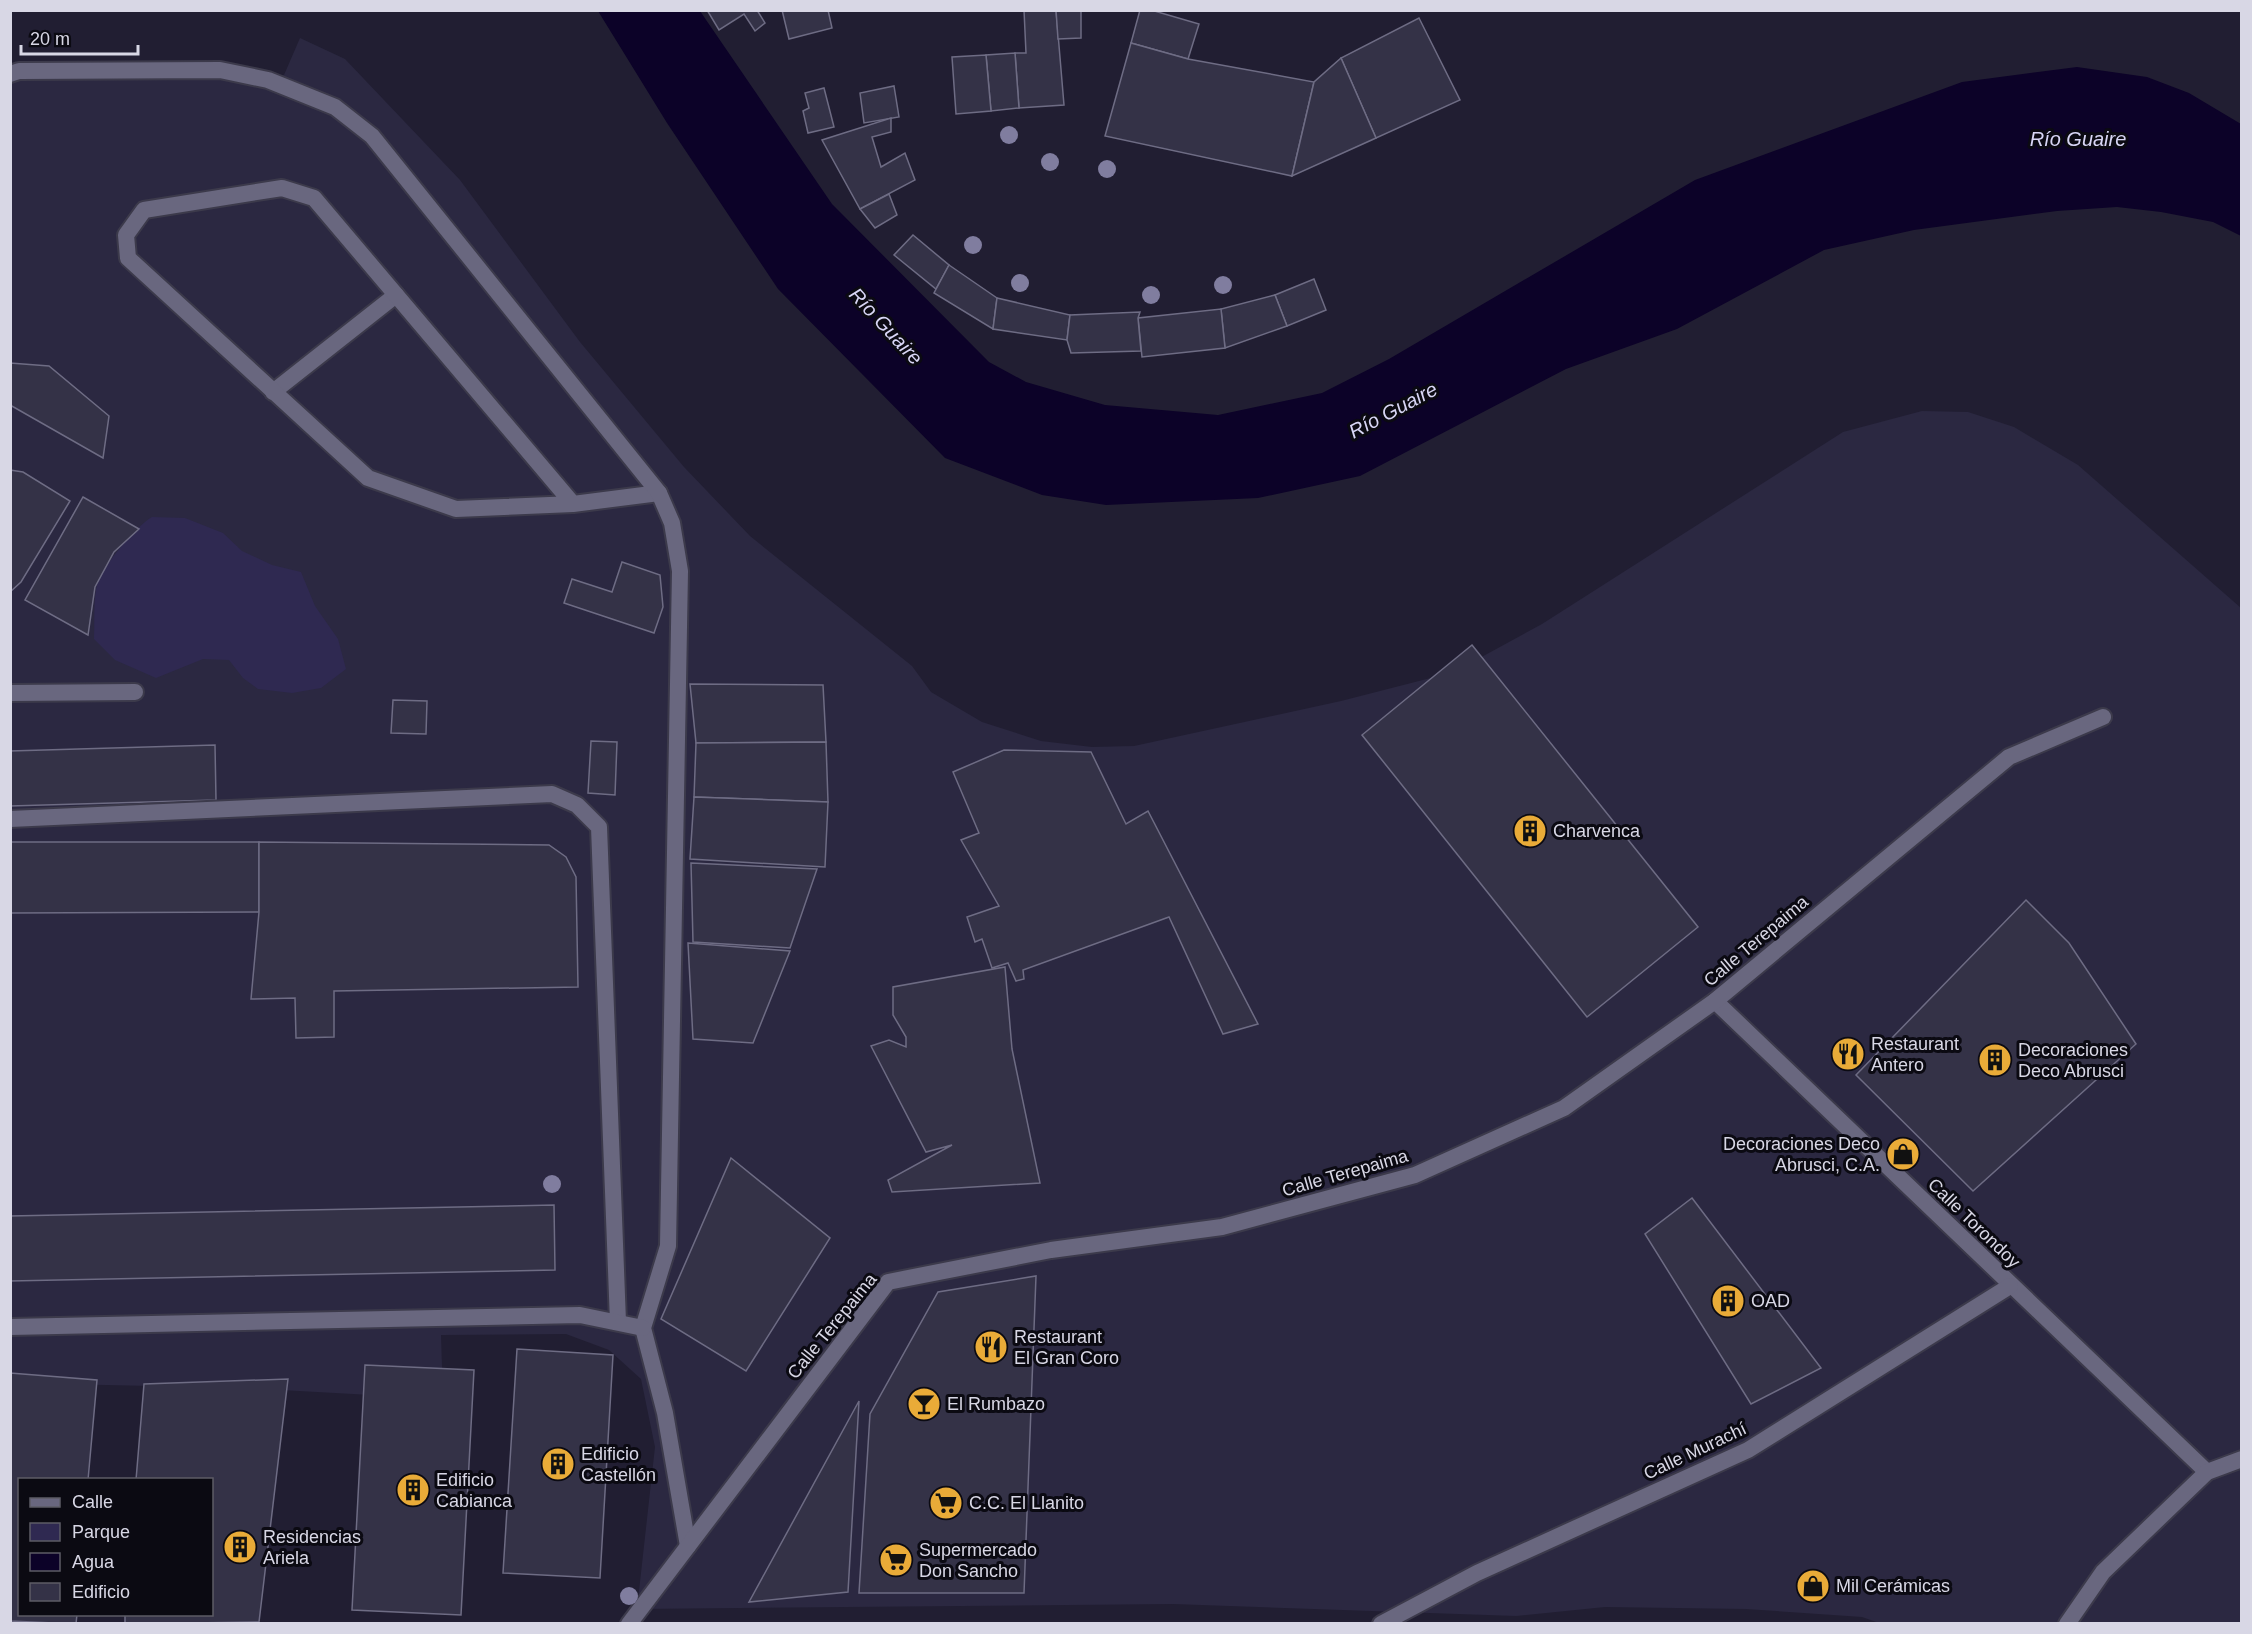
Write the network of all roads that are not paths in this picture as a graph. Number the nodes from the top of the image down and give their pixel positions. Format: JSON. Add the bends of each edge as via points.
{"nodes":[{"id":1,"x":10,"y":74,"type":"edge"},
{"id":2,"x":396,"y":295,"type":"junction"},
{"id":3,"x":273,"y":392,"type":"junction"},
{"id":4,"x":659,"y":494,"type":"junction"},
{"id":5,"x":573,"y":504,"type":"junction"},
{"id":6,"x":135,"y":692,"type":"dead end"},
{"id":7,"x":10,"y":693,"type":"edge"},
{"id":8,"x":2103,"y":717,"type":"dead end"},
{"id":9,"x":10,"y":819,"type":"edge"},
{"id":10,"x":1715,"y":1001,"type":"junction"},
{"id":11,"x":2010,"y":1286,"type":"junction"},
{"id":12,"x":618,"y":1322,"type":"junction"},
{"id":13,"x":10,"y":1327,"type":"edge"},
{"id":14,"x":643,"y":1328,"type":"junction"},
{"id":15,"x":2241,"y":1459,"type":"edge"},
{"id":16,"x":2207,"y":1472,"type":"junction"},
{"id":17,"x":688,"y":1546,"type":"junction"},
{"id":18,"x":629,"y":1623,"type":"edge"},
{"id":19,"x":1381,"y":1623,"type":"edge"},
{"id":20,"x":2067,"y":1623,"type":"edge"}],
"edges":[{"from":1,"to":4,"type":"street","via":[[220,70],[268,80],[335,107],[372,136]]},
{"from":2,"to":3,"type":"street"},
{"from":2,"to":3,"type":"street","via":[[314,198],[282,188],[144,210],[126,235],[128,258]]},
{"from":2,"to":5,"type":"street"},
{"from":3,"to":5,"type":"street","via":[[368,478],[456,509]]},
{"from":4,"to":5,"type":"street"},
{"from":4,"to":14,"type":"street","via":[[672,523],[680,571],[668,1246]]},
{"from":6,"to":7,"type":"street"},
{"from":8,"to":10,"type":"street","name":"Calle Terepaima","via":[[2008,757]]},
{"from":9,"to":12,"type":"street","via":[[552,794],[577,805],[599,827]]},
{"from":10,"to":11,"type":"street","name":"Calle Torondoy"},
{"from":10,"to":17,"type":"street","name":"Calle Terepaima","via":[[1564,1108],[1415,1175],[1222,1227],[1052,1250],[888,1282]]},
{"from":11,"to":16,"type":"street","name":"Calle Torondoy"},
{"from":11,"to":19,"type":"street","name":"Calle Murachí","via":[[1748,1450],[1477,1573]]},
{"from":12,"to":13,"type":"street","via":[[580,1315]]},
{"from":12,"to":14,"type":"street"},
{"from":14,"to":17,"type":"street","via":[[665,1413]]},
{"from":15,"to":16,"type":"street"},
{"from":16,"to":20,"type":"street","via":[[2103,1572]]},
{"from":17,"to":18,"type":"street","name":"Calle Terepaima"}]}
